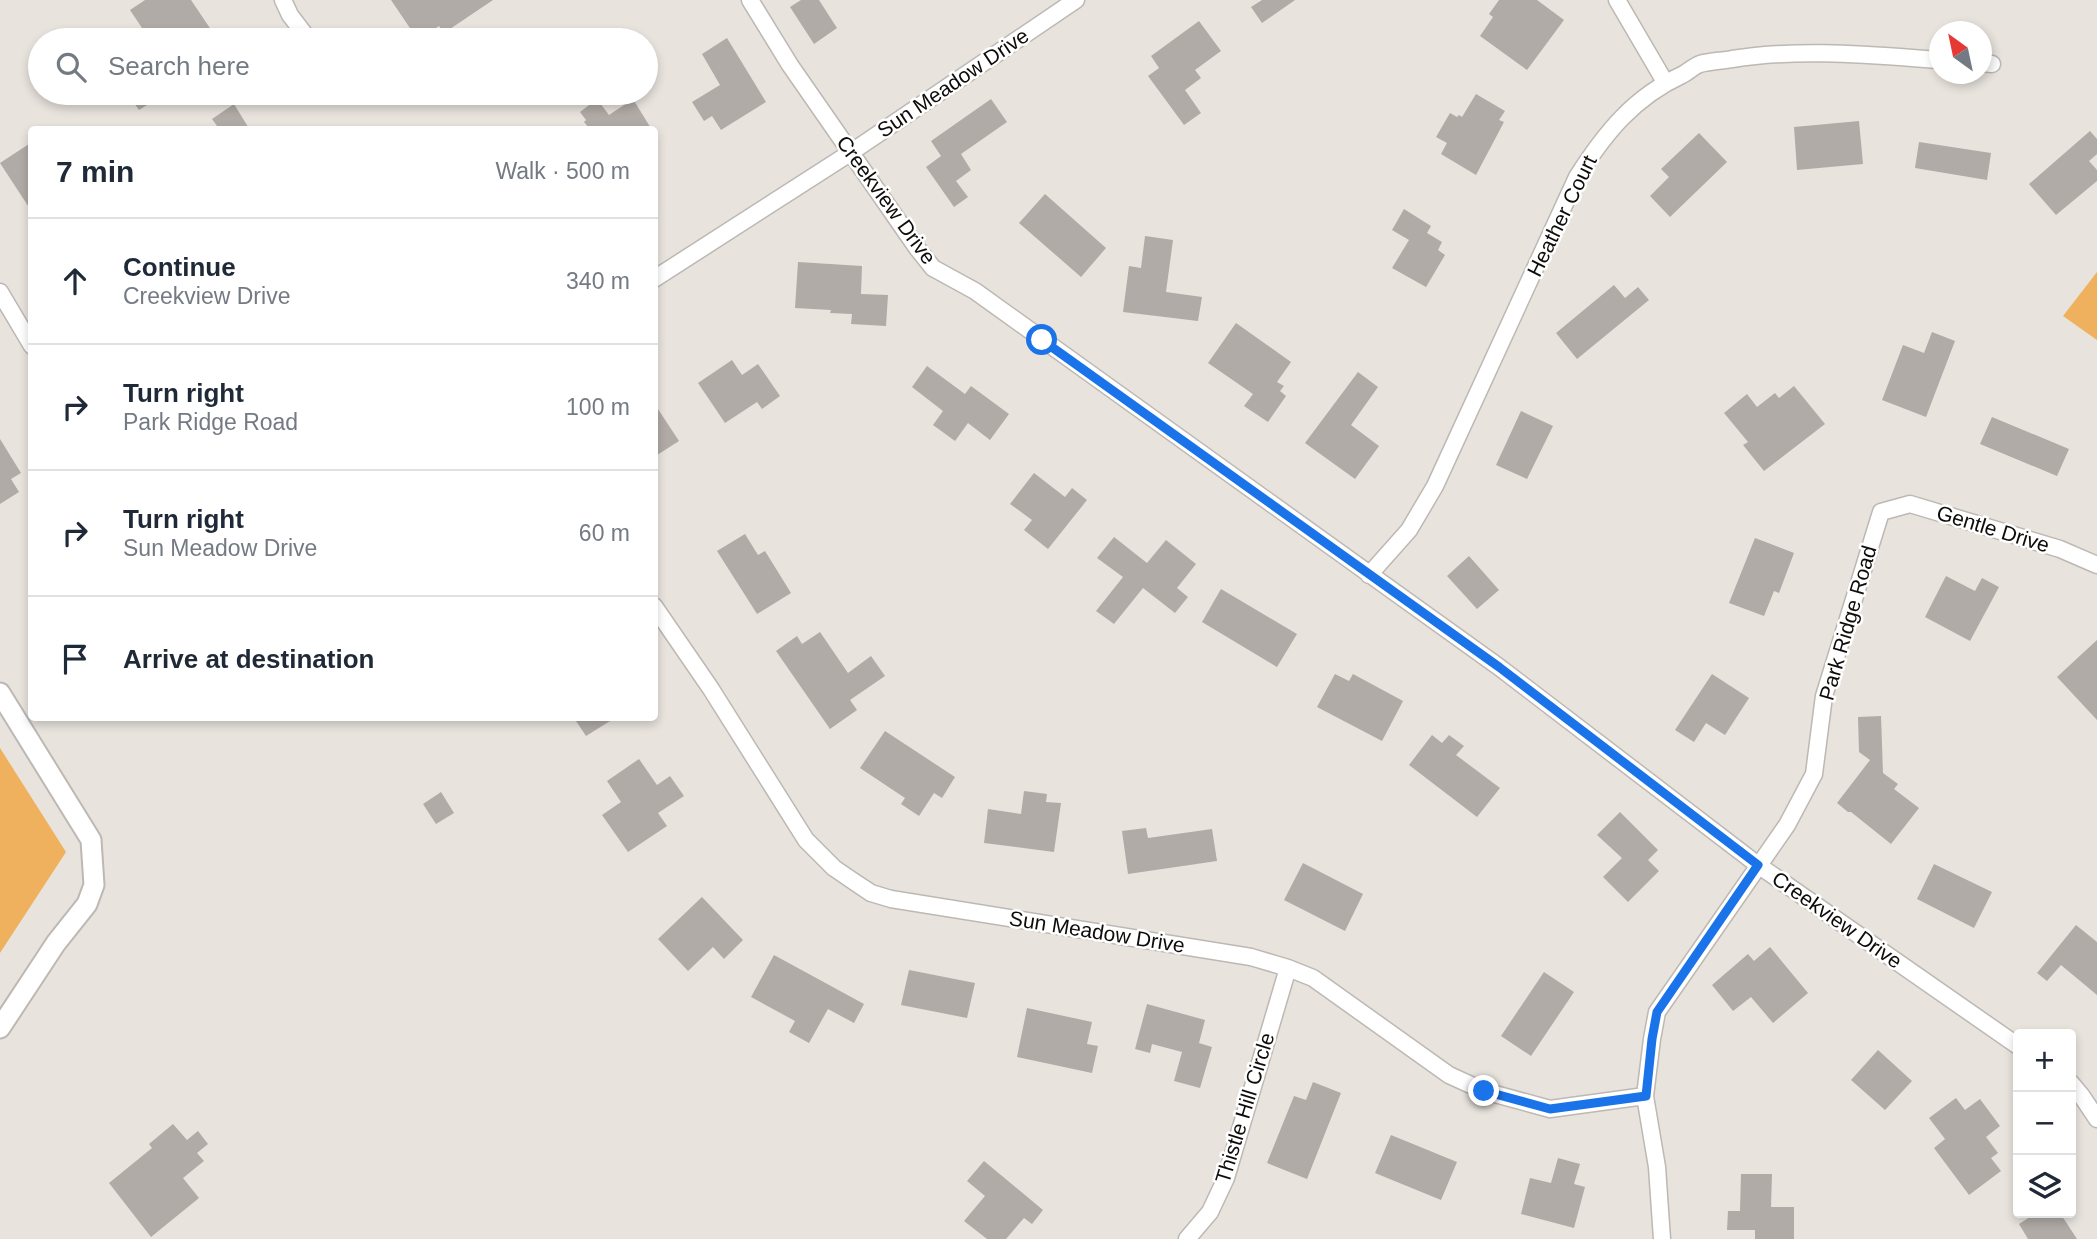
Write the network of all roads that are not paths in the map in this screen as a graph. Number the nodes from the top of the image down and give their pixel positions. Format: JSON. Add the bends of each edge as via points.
{"nodes":[{"id":1,"x":283,"y":0,"type":"edge"},
{"id":2,"x":750,"y":0,"type":"edge"},
{"id":3,"x":1076,"y":0,"type":"edge"},
{"id":4,"x":1617,"y":0,"type":"edge"},
{"id":5,"x":300,"y":28,"type":"edge"},
{"id":6,"x":1929,"y":59,"type":"edge"},
{"id":7,"x":1665,"y":82,"type":"junction"},
{"id":8,"x":850,"y":153,"type":"junction"},
{"id":9,"x":658,"y":276,"type":"edge"},
{"id":10,"x":0,"y":292,"type":"edge"},
{"id":11,"x":28,"y":339,"type":"edge"},
{"id":12,"x":1888,"y":510,"type":"joint"},
{"id":13,"x":2097,"y":565,"type":"edge"},
{"id":14,"x":1369,"y":575,"type":"junction"},
{"id":15,"x":658,"y":612,"type":"edge"},
{"id":16,"x":0,"y":694,"type":"edge"},
{"id":17,"x":1758,"y":865,"type":"junction"},
{"id":18,"x":1288,"y":968,"type":"junction"},
{"id":19,"x":0,"y":1028,"type":"edge"},
{"id":20,"x":2013,"y":1043,"type":"edge"},
{"id":21,"x":2076,"y":1089,"type":"edge"},
{"id":22,"x":1646,"y":1096,"type":"junction"},
{"id":23,"x":2097,"y":1119,"type":"edge"},
{"id":24,"x":1187,"y":1239,"type":"edge"},
{"id":25,"x":1662,"y":1239,"type":"edge"}],
"edges":[{"from":1,"to":5,"type":"street"},
{"from":2,"to":8,"type":"street","name":"Creekview Drive"},
{"from":3,"to":8,"type":"street","name":"Sun Meadow Drive"},
{"from":4,"to":7,"type":"street"},
{"from":6,"to":7,"type":"street","name":"Heather Court","via":[[1783,52],[1700,64]]},
{"from":7,"to":14,"type":"street","name":"Heather Court","via":[[1622,115],[1577,177],[1435,485],[1409,530]]},
{"from":8,"to":9,"type":"street","name":"Sun Meadow Drive"},
{"from":8,"to":14,"type":"street","name":"Creekview Drive","via":[[933,268],[975,291]]},
{"from":10,"to":11,"type":"street"},
{"from":12,"to":13,"type":"street","name":"Gentle Drive","via":[[1910,504]]},
{"from":12,"to":17,"type":"street","name":"Park Ridge Road","via":[[1881,512],[1824,696],[1814,774],[1787,825]]},
{"from":14,"to":17,"type":"street","name":"Creekview Drive","via":[[1499,667]]},
{"from":15,"to":18,"type":"street","name":"Sun Meadow Drive","via":[[806,840],[834,868],[871,893],[1251,957]]},
{"from":16,"to":19,"type":"street","via":[[91,839],[94,885],[87,904]]},
{"from":17,"to":20,"type":"street","name":"Creekview Drive"},
{"from":17,"to":22,"type":"street","name":"Park Ridge Road","via":[[1657,1012]]},
{"from":18,"to":22,"type":"street","name":"Sun Meadow Drive","via":[[1312,978],[1449,1075],[1484,1091],[1550,1109]]},
{"from":18,"to":24,"type":"street","name":"Thistle Hill Circle","via":[[1226,1178],[1210,1212]]},
{"from":21,"to":23,"type":"street"},
{"from":22,"to":25,"type":"street","name":"Park Ridge Road"}]}
